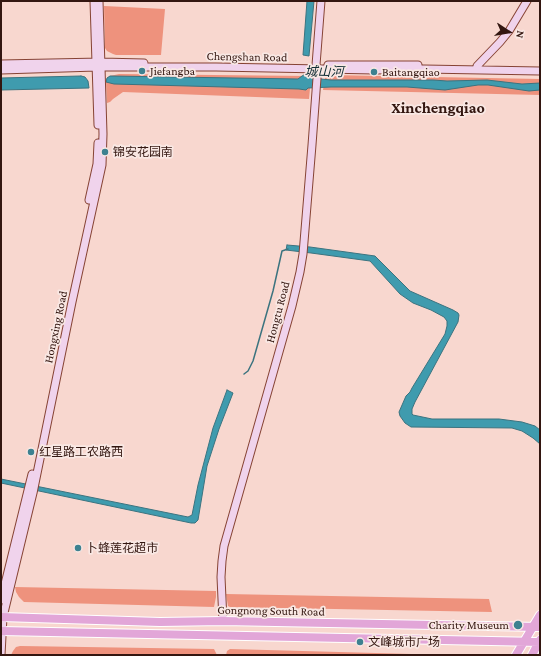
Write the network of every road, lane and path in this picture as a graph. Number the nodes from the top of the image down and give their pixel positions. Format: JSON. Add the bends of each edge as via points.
{"nodes":[{"id":1,"x":94,"y":1,"type":"edge"},
{"id":2,"x":99,"y":1,"type":"edge"},
{"id":3,"x":321,"y":1,"type":"edge"},
{"id":4,"x":527,"y":1,"type":"edge"},
{"id":5,"x":1,"y":64,"type":"edge"},
{"id":6,"x":99,"y":65,"type":"junction"},
{"id":7,"x":316,"y":67,"type":"junction"},
{"id":8,"x":540,"y":67,"type":"edge"},
{"id":9,"x":477,"y":68,"type":"junction"},
{"id":10,"x":1,"y":70,"type":"edge"},
{"id":11,"x":540,"y":72,"type":"edge"},
{"id":12,"x":30,"y":492,"type":"junction"},
{"id":13,"x":1,"y":600,"type":"edge"},
{"id":14,"x":540,"y":614,"type":"edge"},
{"id":15,"x":2,"y":617,"type":"edge"},
{"id":16,"x":223,"y":621,"type":"junction"},
{"id":17,"x":536,"y":627,"type":"edge"},
{"id":18,"x":2,"y":630,"type":"edge"},
{"id":19,"x":540,"y":641,"type":"edge"},
{"id":20,"x":524,"y":642,"type":"junction"},
{"id":21,"x":1,"y":655,"type":"edge"},
{"id":22,"x":516,"y":655,"type":"edge"},
{"id":23,"x":532,"y":655,"type":"edge"}],
"edges":[{"from":1,"to":6,"type":"main road","name":"Hongxing Road"},
{"from":2,"to":6,"type":"main road","name":"Hongxing Road"},
{"from":3,"to":7,"type":"main road","name":"Hongtu Road"},
{"from":4,"to":9,"type":"main road","via":[[500,42]]},
{"from":5,"to":6,"type":"main road","name":"Chengshan Road"},
{"from":6,"to":7,"type":"main road","name":"Chengshan Road"},
{"from":6,"to":10,"type":"main road","name":"Chengshan Road"},
{"from":6,"to":12,"type":"main road","name":"Hongxing Road","via":[[97,164]]},
{"from":7,"to":9,"type":"main road","name":"Chengshan Road","via":[[400,64]]},
{"from":7,"to":16,"type":"main road","name":"Hongtu Road","via":[[300,272],[224,546],[221,576]]},
{"from":8,"to":9,"type":"main road","name":"Chengshan Road"},
{"from":9,"to":11,"type":"main road","name":"Chengshan Road"},
{"from":12,"to":13,"type":"main road","name":"Hongxing Road"},
{"from":12,"to":15,"type":"main road","name":"Hongxing Road"},
{"from":14,"to":17,"type":"main road"},
{"from":15,"to":16,"type":"main road","name":"Gongnong South Road","via":[[160,622]]},
{"from":15,"to":18,"type":"main road","name":"Hongxing Road"},
{"from":16,"to":17,"type":"main road","name":"Gongnong South Road"},
{"from":17,"to":20,"type":"main road"},
{"from":18,"to":20,"type":"main road","name":"Gongnong South Road"},
{"from":18,"to":21,"type":"main road","name":"Hongxing Road"},
{"from":19,"to":20,"type":"main road","name":"Gongnong South Road"},
{"from":19,"to":23,"type":"main road"},
{"from":20,"to":22,"type":"main road"}]}
